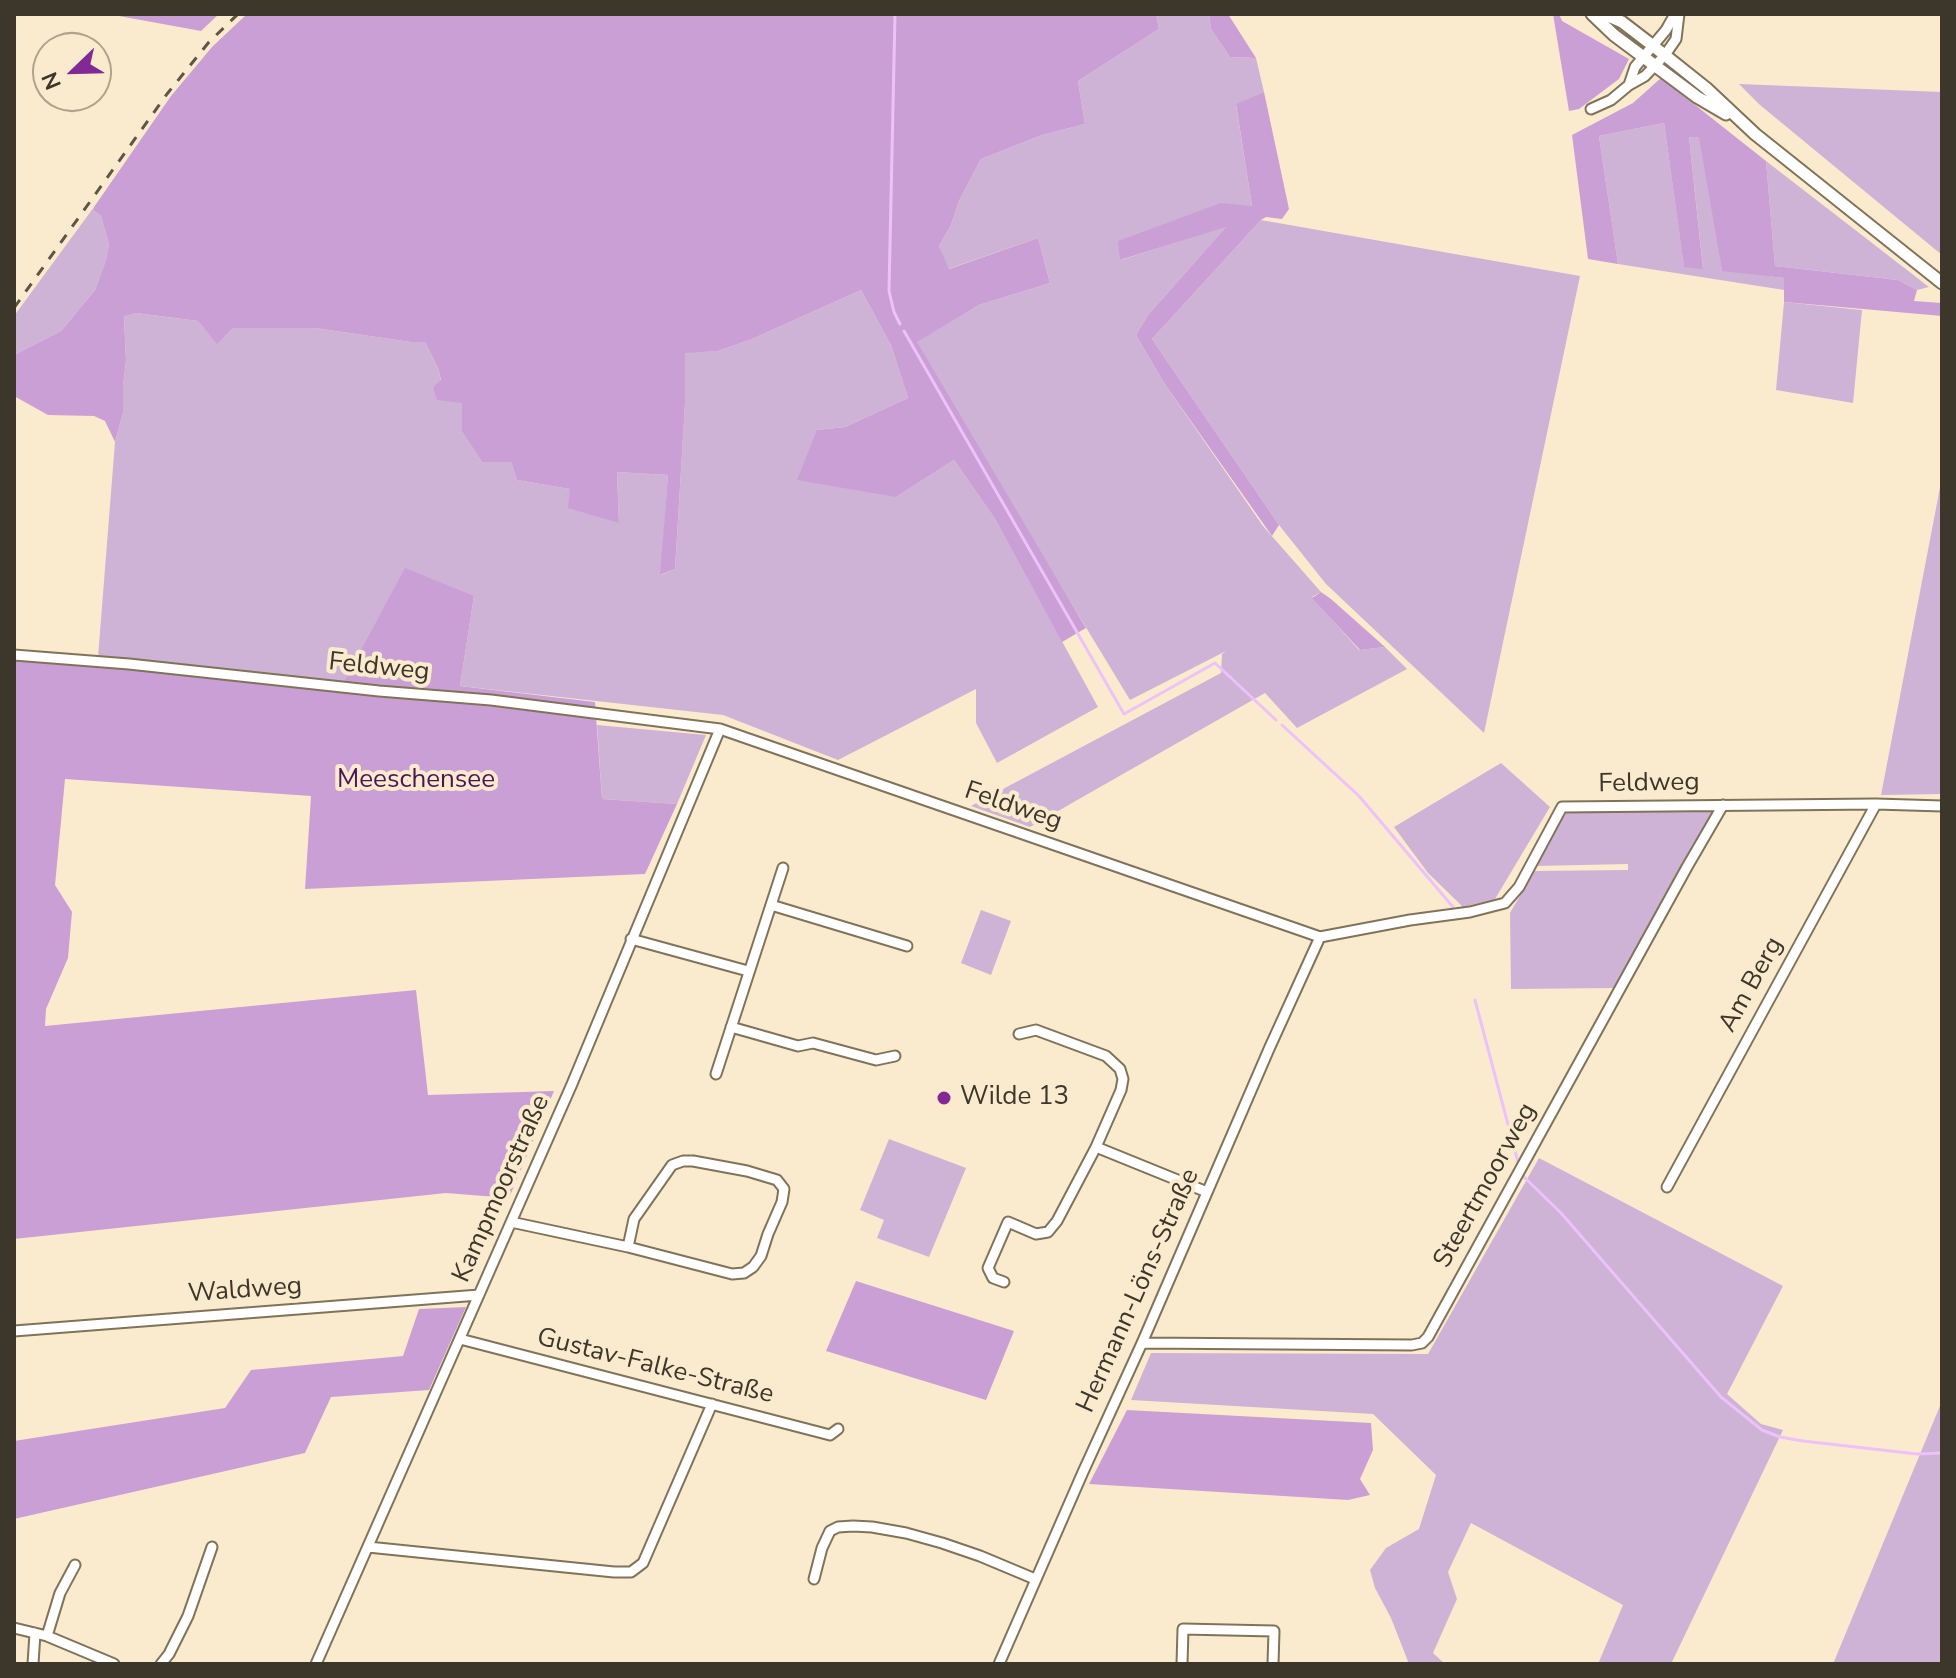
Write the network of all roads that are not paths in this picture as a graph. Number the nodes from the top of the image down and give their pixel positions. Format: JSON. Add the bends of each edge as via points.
{"nodes":[{"id":1,"x":1592,"y":14,"type":"edge"},
{"id":2,"x":1604,"y":14,"type":"edge"},
{"id":3,"x":1677,"y":14,"type":"edge"},
{"id":4,"x":1652,"y":45,"type":"junction"},
{"id":5,"x":1665,"y":55,"type":"junction"},
{"id":6,"x":1643,"y":56,"type":"junction"},
{"id":7,"x":1655,"y":66,"type":"junction"},
{"id":8,"x":1629,"y":85,"type":"junction"},
{"id":9,"x":1591,"y":109,"type":"dead end"},
{"id":10,"x":1741,"y":122,"type":"junction"},
{"id":11,"x":1942,"y":283,"type":"edge"},
{"id":12,"x":14,"y":655,"type":"edge"},
{"id":13,"x":720,"y":729,"type":"junction"},
{"id":14,"x":1876,"y":804,"type":"junction"},
{"id":15,"x":1723,"y":805,"type":"junction"},
{"id":16,"x":1942,"y":806,"type":"edge"},
{"id":17,"x":783,"y":868,"type":"dead end"},
{"id":18,"x":771,"y":905,"type":"junction"},
{"id":19,"x":1320,"y":937,"type":"junction"},
{"id":20,"x":631,"y":939,"type":"junction"},
{"id":21,"x":907,"y":946,"type":"dead end"},
{"id":22,"x":748,"y":971,"type":"junction"},
{"id":23,"x":731,"y":1027,"type":"junction"},
{"id":24,"x":1019,"y":1034,"type":"dead end"},
{"id":25,"x":895,"y":1056,"type":"dead end"},
{"id":26,"x":716,"y":1074,"type":"dead end"},
{"id":27,"x":1096,"y":1147,"type":"junction"},
{"id":28,"x":1667,"y":1187,"type":"dead end"},
{"id":29,"x":1207,"y":1192,"type":"junction"},
{"id":30,"x":511,"y":1222,"type":"junction"},
{"id":31,"x":628,"y":1247,"type":"junction"},
{"id":32,"x":1004,"y":1282,"type":"dead end"},
{"id":33,"x":479,"y":1295,"type":"junction"},
{"id":34,"x":14,"y":1331,"type":"edge"},
{"id":35,"x":460,"y":1339,"type":"junction"},
{"id":36,"x":1142,"y":1343,"type":"junction"},
{"id":37,"x":712,"y":1404,"type":"junction"},
{"id":38,"x":838,"y":1429,"type":"dead end"},
{"id":39,"x":212,"y":1547,"type":"dead end"},
{"id":40,"x":368,"y":1547,"type":"junction"},
{"id":41,"x":75,"y":1565,"type":"dead end"},
{"id":42,"x":814,"y":1579,"type":"dead end"},
{"id":43,"x":1035,"y":1579,"type":"junction"},
{"id":44,"x":14,"y":1628,"type":"edge"},
{"id":45,"x":35,"y":1633,"type":"junction"},
{"id":46,"x":47,"y":1636,"type":"junction"},
{"id":47,"x":33,"y":1664,"type":"edge"},
{"id":48,"x":114,"y":1664,"type":"edge"},
{"id":49,"x":161,"y":1664,"type":"edge"},
{"id":50,"x":316,"y":1664,"type":"edge"},
{"id":51,"x":999,"y":1664,"type":"edge"},
{"id":52,"x":1182,"y":1664,"type":"edge"},
{"id":53,"x":1273,"y":1664,"type":"edge"}],
"edges":[{"from":1,"to":6,"type":"main road"},
{"from":2,"to":4,"type":"main road"},
{"from":3,"to":4,"type":"street"},
{"from":3,"to":5,"type":"street","via":[[1676,39]]},
{"from":4,"to":5,"type":"main road"},
{"from":4,"to":6,"type":"street"},
{"from":5,"to":7,"type":"street"},
{"from":5,"to":10,"type":"main road"},
{"from":6,"to":7,"type":"main road"},
{"from":6,"to":8,"type":"street"},
{"from":7,"to":8,"type":"street"},
{"from":7,"to":10,"type":"main road"},
{"from":8,"to":9,"type":"street"},
{"from":10,"to":11,"type":"main road"},
{"from":12,"to":13,"type":"street","name":"Feldweg","via":[[491,700]]},
{"from":13,"to":19,"type":"street","name":"Feldweg"},
{"from":13,"to":20,"type":"street","name":"Kampmoorstraße"},
{"from":14,"to":15,"type":"street","name":"Feldweg"},
{"from":14,"to":16,"type":"street","name":"Feldweg"},
{"from":14,"to":28,"type":"street","name":"Am Berg"},
{"from":15,"to":19,"type":"street","name":"Feldweg","via":[[1562,807],[1505,903]]},
{"from":15,"to":36,"type":"street","name":"Steertmoorweg","via":[[1422,1343]]},
{"from":17,"to":18,"type":"street"},
{"from":18,"to":21,"type":"street"},
{"from":18,"to":22,"type":"street"},
{"from":19,"to":29,"type":"street","name":"Hermann-Löns-Straße"},
{"from":20,"to":22,"type":"street"},
{"from":20,"to":30,"type":"street","name":"Kampmoorstraße"},
{"from":22,"to":23,"type":"street"},
{"from":23,"to":25,"type":"street","via":[[876,1060]]},
{"from":23,"to":26,"type":"street"},
{"from":24,"to":27,"type":"street","via":[[1036,1030],[1106,1056],[1120,1069],[1121,1090]]},
{"from":27,"to":29,"type":"street"},
{"from":27,"to":32,"type":"street","via":[[1048,1232],[1036,1234],[1008,1222],[988,1268],[993,1278]]},
{"from":29,"to":36,"type":"street","name":"Hermann-Löns-Straße"},
{"from":30,"to":31,"type":"street"},
{"from":30,"to":33,"type":"street","name":"Kampmoorstraße"},
{"from":31,"to":31,"type":"street","via":[[744,1273],[761,1256],[784,1189],[777,1180],[747,1171],[693,1161],[672,1165],[634,1219]]},
{"from":33,"to":34,"type":"street","name":"Waldweg"},
{"from":33,"to":35,"type":"street","name":"Kampmoorstraße"},
{"from":35,"to":37,"type":"street","name":"Gustav-Falke-Straße"},
{"from":35,"to":40,"type":"street","name":"Kampmoorstraße"},
{"from":36,"to":43,"type":"street","name":"Hermann-Löns-Straße"},
{"from":37,"to":38,"type":"street","name":"Gustav-Falke-Straße","via":[[830,1435]]},
{"from":37,"to":40,"type":"street","via":[[643,1563],[631,1572]]},
{"from":39,"to":49,"type":"street","via":[[188,1616]]},
{"from":40,"to":50,"type":"street","name":"Kampmoorstraße"},
{"from":41,"to":46,"type":"street"},
{"from":42,"to":43,"type":"street","via":[[830,1531],[853,1526],[942,1543]]},
{"from":43,"to":51,"type":"street","name":"Hermann-Löns-Straße"},
{"from":44,"to":45,"type":"street"},
{"from":45,"to":46,"type":"street"},
{"from":45,"to":47,"type":"street"},
{"from":46,"to":48,"type":"street"},
{"from":52,"to":53,"type":"street","via":[[1183,1629],[1274,1631]]}]}
